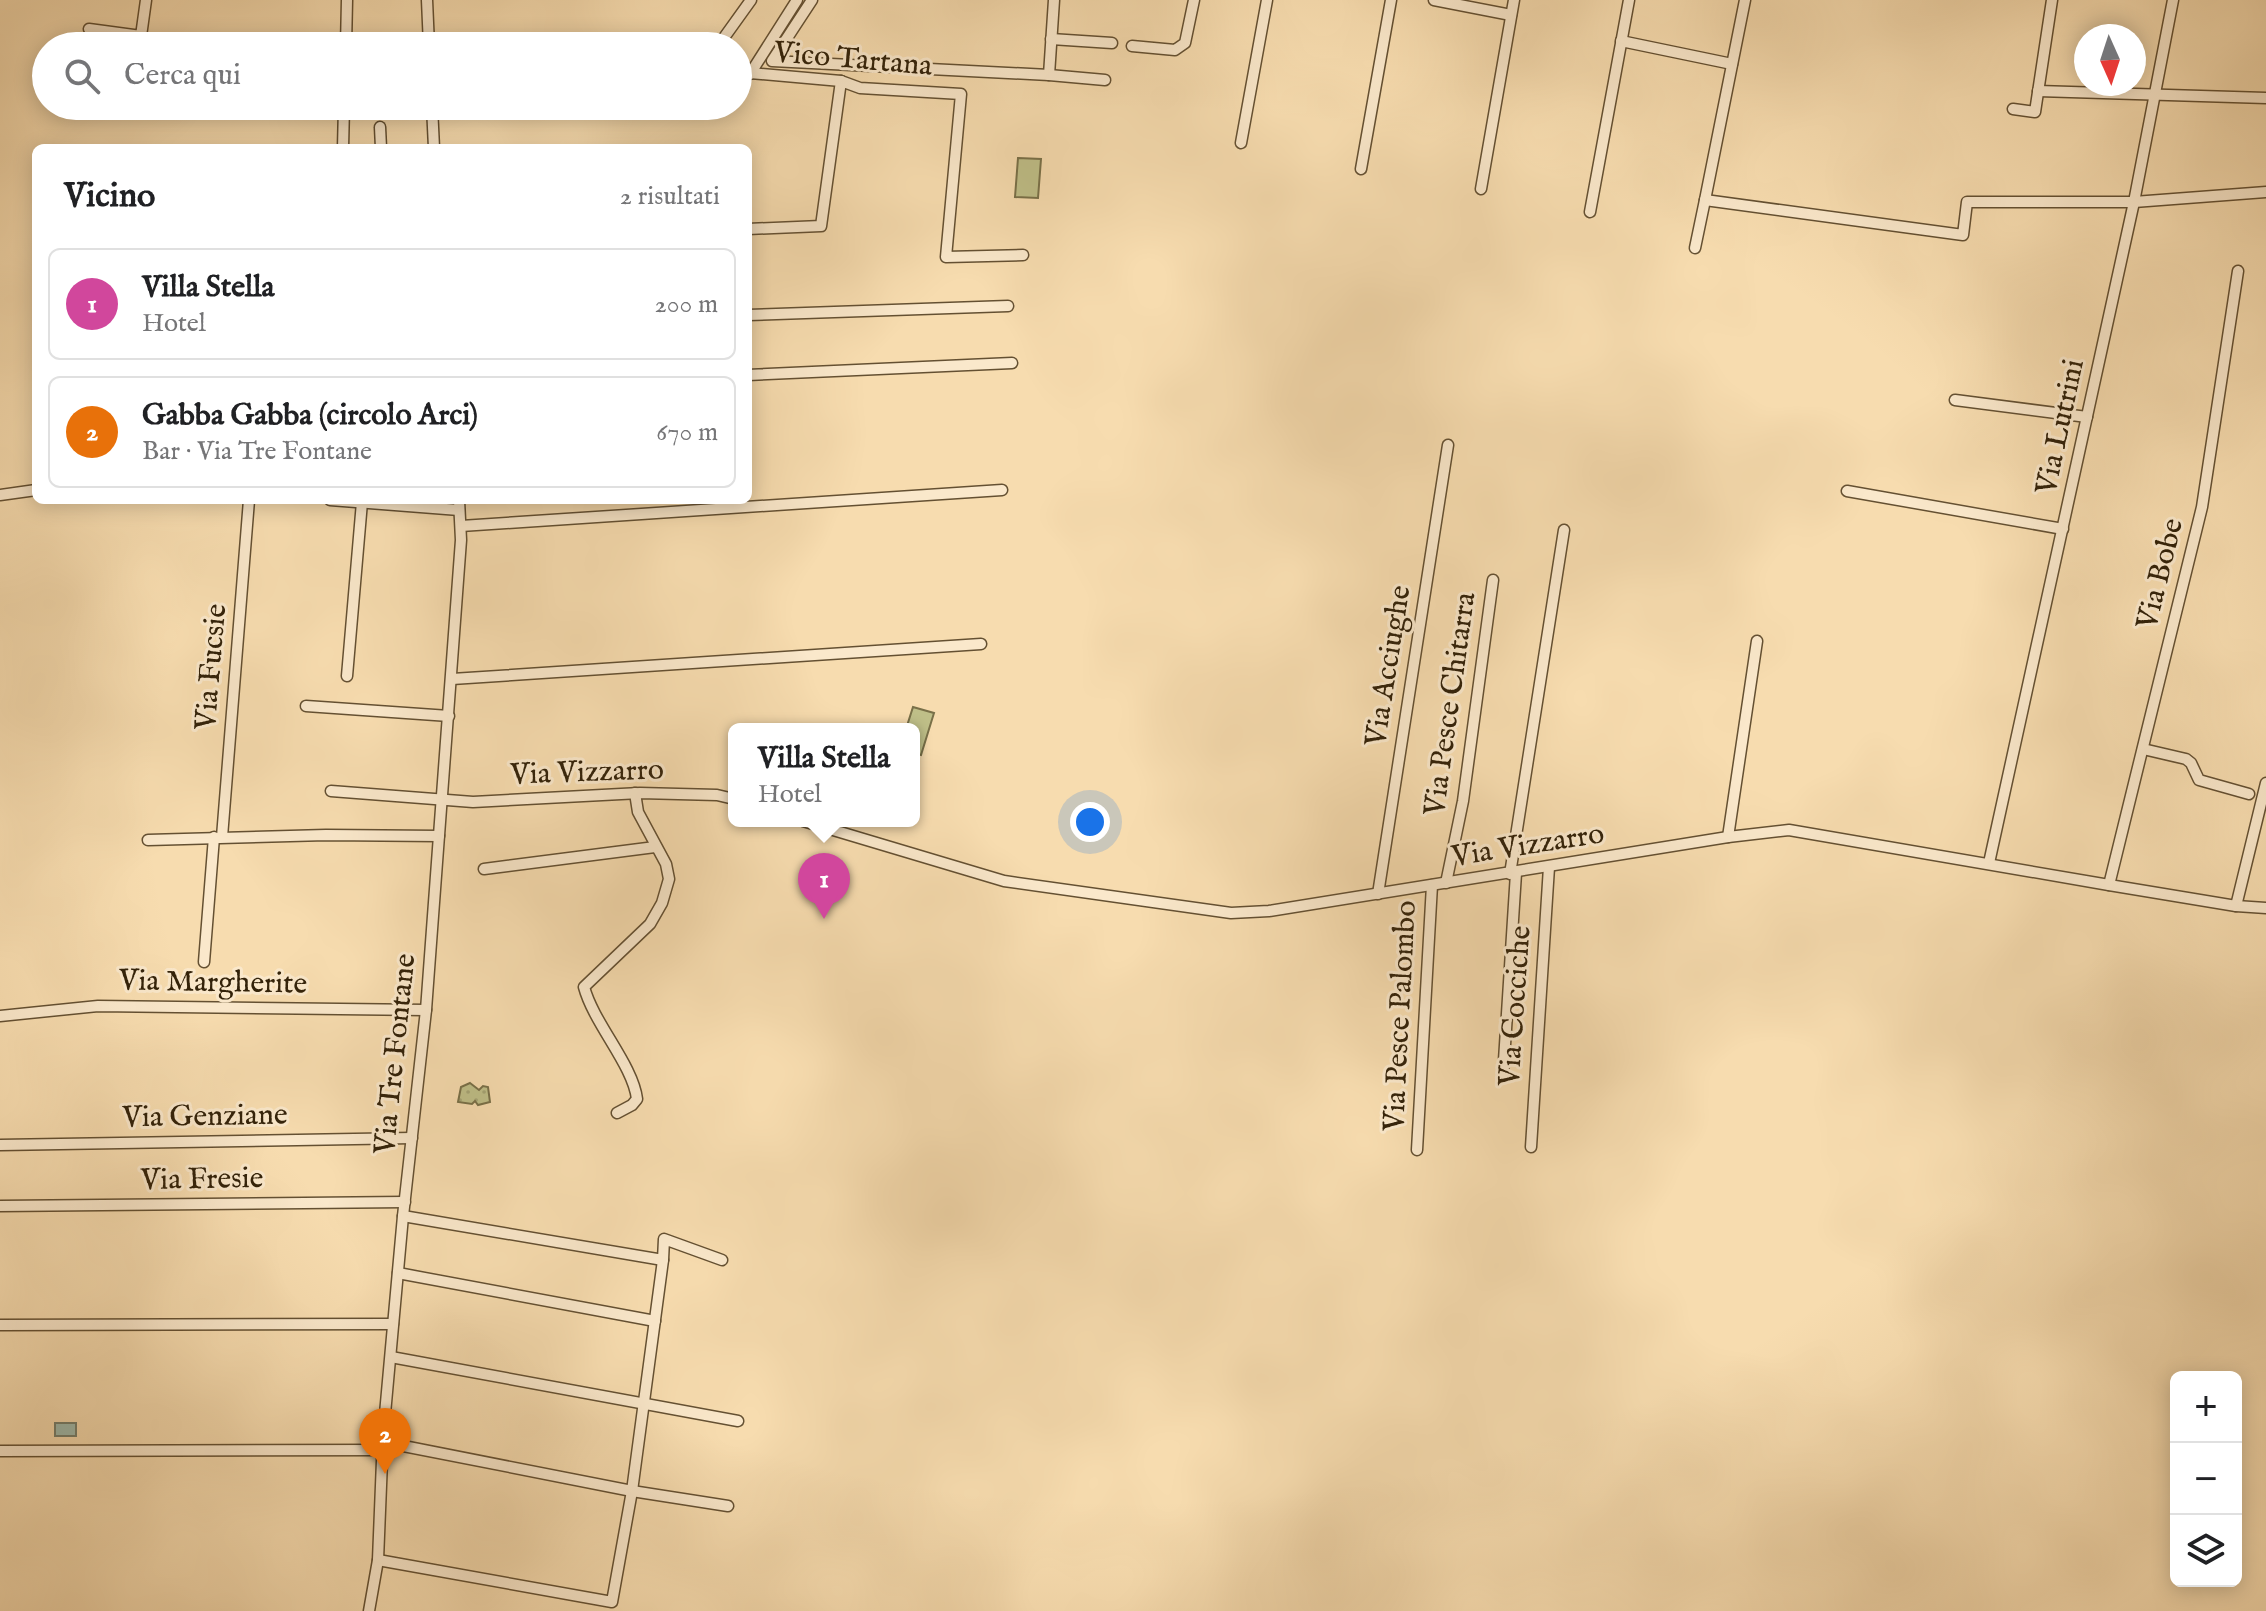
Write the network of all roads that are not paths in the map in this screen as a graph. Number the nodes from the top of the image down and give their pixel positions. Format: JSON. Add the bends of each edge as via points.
{"nodes":[{"id":1,"x":146,"y":0,"type":"edge"},
{"id":2,"x":347,"y":0,"type":"edge"},
{"id":3,"x":427,"y":0,"type":"edge"},
{"id":4,"x":751,"y":0,"type":"edge"},
{"id":5,"x":797,"y":0,"type":"edge"},
{"id":6,"x":812,"y":0,"type":"edge"},
{"id":7,"x":1054,"y":0,"type":"edge"},
{"id":8,"x":1194,"y":0,"type":"edge"},
{"id":9,"x":1267,"y":0,"type":"edge"},
{"id":10,"x":1391,"y":0,"type":"edge"},
{"id":11,"x":1434,"y":0,"type":"edge"},
{"id":12,"x":1514,"y":0,"type":"edge"},
{"id":13,"x":1629,"y":0,"type":"edge"},
{"id":14,"x":1745,"y":0,"type":"edge"},
{"id":15,"x":2052,"y":0,"type":"edge"},
{"id":16,"x":2173,"y":0,"type":"edge"},
{"id":17,"x":1511,"y":15,"type":"junction"},
{"id":18,"x":89,"y":29,"type":"dead end"},
{"id":19,"x":111,"y":32,"type":"edge"},
{"id":20,"x":142,"y":32,"type":"edge"},
{"id":21,"x":346,"y":32,"type":"edge"},
{"id":22,"x":428,"y":32,"type":"edge"},
{"id":23,"x":728,"y":32,"type":"edge"},
{"id":24,"x":1051,"y":39,"type":"junction"},
{"id":25,"x":1621,"y":41,"type":"junction"},
{"id":26,"x":1112,"y":43,"type":"dead end"},
{"id":27,"x":1132,"y":46,"type":"dead end"},
{"id":28,"x":752,"y":62,"type":"edge"},
{"id":29,"x":1732,"y":64,"type":"junction"},
{"id":30,"x":752,"y":74,"type":"edge"},
{"id":31,"x":1049,"y":75,"type":"junction"},
{"id":32,"x":1105,"y":80,"type":"dead end"},
{"id":33,"x":841,"y":81,"type":"junction"},
{"id":34,"x":2038,"y":91,"type":"junction"},
{"id":35,"x":2156,"y":93,"type":"junction"},
{"id":36,"x":2266,"y":98,"type":"edge"},
{"id":37,"x":2013,"y":109,"type":"dead end"},
{"id":38,"x":344,"y":120,"type":"edge"},
{"id":39,"x":433,"y":120,"type":"edge"},
{"id":40,"x":380,"y":127,"type":"dead end"},
{"id":41,"x":1241,"y":143,"type":"dead end"},
{"id":42,"x":343,"y":144,"type":"edge"},
{"id":43,"x":381,"y":144,"type":"edge"},
{"id":44,"x":434,"y":144,"type":"edge"},
{"id":45,"x":1361,"y":169,"type":"dead end"},
{"id":46,"x":1481,"y":189,"type":"dead end"},
{"id":47,"x":2266,"y":192,"type":"edge"},
{"id":48,"x":1705,"y":200,"type":"junction"},
{"id":49,"x":2134,"y":202,"type":"junction"},
{"id":50,"x":1590,"y":212,"type":"dead end"},
{"id":51,"x":752,"y":229,"type":"edge"},
{"id":52,"x":1695,"y":248,"type":"dead end"},
{"id":53,"x":1023,"y":255,"type":"dead end"},
{"id":54,"x":2238,"y":271,"type":"dead end"},
{"id":55,"x":1008,"y":306,"type":"dead end"},
{"id":56,"x":752,"y":315,"type":"edge"},
{"id":57,"x":1012,"y":363,"type":"dead end"},
{"id":58,"x":752,"y":375,"type":"edge"},
{"id":59,"x":1955,"y":400,"type":"dead end"},
{"id":60,"x":2087,"y":417,"type":"junction"},
{"id":61,"x":1448,"y":445,"type":"dead end"},
{"id":62,"x":1002,"y":490,"type":"dead end"},
{"id":63,"x":32,"y":491,"type":"edge"},
{"id":64,"x":1847,"y":491,"type":"dead end"},
{"id":65,"x":0,"y":495,"type":"edge"},
{"id":66,"x":249,"y":504,"type":"edge"},
{"id":67,"x":362,"y":504,"type":"edge"},
{"id":68,"x":427,"y":504,"type":"edge"},
{"id":69,"x":459,"y":505,"type":"edge"},
{"id":70,"x":461,"y":526,"type":"junction"},
{"id":71,"x":2063,"y":529,"type":"junction"},
{"id":72,"x":1564,"y":530,"type":"dead end"},
{"id":73,"x":1493,"y":580,"type":"dead end"},
{"id":74,"x":1757,"y":641,"type":"dead end"},
{"id":75,"x":981,"y":644,"type":"dead end"},
{"id":76,"x":347,"y":676,"type":"dead end"},
{"id":77,"x":452,"y":679,"type":"junction"},
{"id":78,"x":306,"y":706,"type":"dead end"},
{"id":79,"x":449,"y":716,"type":"junction"},
{"id":80,"x":2143,"y":749,"type":"junction"},
{"id":81,"x":2266,"y":783,"type":"edge"},
{"id":82,"x":331,"y":791,"type":"dead end"},
{"id":83,"x":635,"y":793,"type":"junction"},
{"id":84,"x":2249,"y":794,"type":"dead end"},
{"id":85,"x":728,"y":798,"type":"edge"},
{"id":86,"x":442,"y":800,"type":"junction"},
{"id":87,"x":829,"y":827,"type":"edge"},
{"id":88,"x":439,"y":836,"type":"junction"},
{"id":89,"x":218,"y":837,"type":"junction"},
{"id":90,"x":1728,"y":837,"type":"junction"},
{"id":91,"x":148,"y":840,"type":"dead end"},
{"id":92,"x":655,"y":847,"type":"junction"},
{"id":93,"x":1989,"y":863,"type":"junction"},
{"id":94,"x":1549,"y":867,"type":"junction"},
{"id":95,"x":484,"y":869,"type":"dead end"},
{"id":96,"x":1513,"y":873,"type":"junction"},
{"id":97,"x":1446,"y":883,"type":"junction"},
{"id":98,"x":1432,"y":885,"type":"junction"},
{"id":99,"x":2109,"y":885,"type":"junction"},
{"id":100,"x":1378,"y":894,"type":"junction"},
{"id":101,"x":2236,"y":906,"type":"junction"},
{"id":102,"x":2266,"y":908,"type":"edge"},
{"id":103,"x":204,"y":962,"type":"dead end"},
{"id":104,"x":426,"y":1010,"type":"junction"},
{"id":105,"x":0,"y":1016,"type":"edge"},
{"id":106,"x":1503,"y":1076,"type":"dead end"},
{"id":107,"x":617,"y":1113,"type":"dead end"},
{"id":108,"x":412,"y":1138,"type":"junction"},
{"id":109,"x":0,"y":1145,"type":"edge"},
{"id":110,"x":1531,"y":1147,"type":"dead end"},
{"id":111,"x":1417,"y":1150,"type":"dead end"},
{"id":112,"x":405,"y":1202,"type":"junction"},
{"id":113,"x":0,"y":1206,"type":"edge"},
{"id":114,"x":403,"y":1216,"type":"junction"},
{"id":115,"x":663,"y":1260,"type":"junction"},
{"id":116,"x":722,"y":1260,"type":"dead end"},
{"id":117,"x":398,"y":1273,"type":"junction"},
{"id":118,"x":655,"y":1321,"type":"junction"},
{"id":119,"x":393,"y":1324,"type":"junction"},
{"id":120,"x":0,"y":1325,"type":"edge"},
{"id":121,"x":391,"y":1357,"type":"junction"},
{"id":122,"x":644,"y":1402,"type":"junction"},
{"id":123,"x":738,"y":1421,"type":"dead end"},
{"id":124,"x":382,"y":1446,"type":"junction"},
{"id":125,"x":0,"y":1451,"type":"edge"},
{"id":126,"x":632,"y":1491,"type":"junction"},
{"id":127,"x":728,"y":1506,"type":"dead end"},
{"id":128,"x":378,"y":1560,"type":"junction"},
{"id":129,"x":369,"y":1611,"type":"edge"}],
"edges":[{"from":1,"to":20,"type":"street"},
{"from":2,"to":21,"type":"street"},
{"from":3,"to":22,"type":"street"},
{"from":4,"to":23,"type":"street","name":"Vico Tartana"},
{"from":5,"to":28,"type":"street"},
{"from":6,"to":31,"type":"street","via":[[772,61]]},
{"from":7,"to":24,"type":"street"},
{"from":8,"to":27,"type":"street","via":[[1181,48]]},
{"from":9,"to":41,"type":"street"},
{"from":10,"to":45,"type":"street"},
{"from":11,"to":17,"type":"street"},
{"from":12,"to":17,"type":"street"},
{"from":13,"to":25,"type":"street"},
{"from":14,"to":29,"type":"street"},
{"from":15,"to":34,"type":"street"},
{"from":16,"to":35,"type":"street","name":"Via Lutrini"},
{"from":17,"to":46,"type":"street"},
{"from":18,"to":19,"type":"street"},
{"from":24,"to":26,"type":"street"},
{"from":24,"to":31,"type":"street"},
{"from":25,"to":29,"type":"street"},
{"from":25,"to":50,"type":"street"},
{"from":29,"to":48,"type":"street"},
{"from":30,"to":33,"type":"street","name":"Vico Tartana"},
{"from":31,"to":32,"type":"street"},
{"from":33,"to":51,"type":"street","via":[[821,226]]},
{"from":33,"to":53,"type":"street","name":"Vico Tartana","via":[[860,88],[961,94],[946,257]]},
{"from":34,"to":35,"type":"street"},
{"from":34,"to":37,"type":"street","via":[[2035,112]]},
{"from":35,"to":36,"type":"street"},
{"from":35,"to":49,"type":"street","name":"Via Lutrini"},
{"from":38,"to":42,"type":"street"},
{"from":39,"to":44,"type":"street"},
{"from":40,"to":43,"type":"street"},
{"from":47,"to":49,"type":"street"},
{"from":48,"to":49,"type":"street","via":[[1963,235],[1967,202]]},
{"from":48,"to":52,"type":"street"},
{"from":49,"to":60,"type":"street","name":"Via Lutrini"},
{"from":54,"to":80,"type":"street","name":"Via Bobe","via":[[2202,507]]},
{"from":55,"to":56,"type":"street"},
{"from":57,"to":58,"type":"street"},
{"from":59,"to":60,"type":"street"},
{"from":60,"to":71,"type":"street","name":"Via Lutrini"},
{"from":61,"to":100,"type":"street","name":"Via Acciughe"},
{"from":62,"to":70,"type":"street"},
{"from":63,"to":65,"type":"street"},
{"from":64,"to":71,"type":"street"},
{"from":66,"to":89,"type":"street","name":"Via Fucsie"},
{"from":67,"to":76,"type":"street"},
{"from":68,"to":69,"type":"street"},
{"from":69,"to":70,"type":"street","name":"Via Tre Fontane"},
{"from":70,"to":77,"type":"street","name":"Via Tre Fontane"},
{"from":71,"to":93,"type":"street","name":"Via Lutrini"},
{"from":72,"to":96,"type":"street"},
{"from":73,"to":97,"type":"street","name":"Via Pesce Chitarra","via":[[1463,801]]},
{"from":74,"to":90,"type":"street"},
{"from":75,"to":77,"type":"street"},
{"from":77,"to":79,"type":"street","name":"Via Tre Fontane"},
{"from":78,"to":79,"type":"street"},
{"from":79,"to":86,"type":"street","name":"Via Tre Fontane"},
{"from":80,"to":84,"type":"street","via":[[2186,759],[2199,780]]},
{"from":80,"to":99,"type":"street","name":"Via Bobe"},
{"from":81,"to":101,"type":"street"},
{"from":82,"to":86,"type":"street","name":"Via Vizzarro"},
{"from":83,"to":85,"type":"street","name":"Via Vizzarro"},
{"from":83,"to":86,"type":"street","name":"Via Vizzarro"},
{"from":83,"to":92,"type":"street"},
{"from":86,"to":88,"type":"street","name":"Via Tre Fontane"},
{"from":87,"to":100,"type":"street","name":"Via Vizzarro","via":[[1004,881],[1231,913]]},
{"from":88,"to":89,"type":"street"},
{"from":88,"to":104,"type":"street","name":"Via Tre Fontane"},
{"from":89,"to":91,"type":"street"},
{"from":89,"to":103,"type":"street","name":"Via Fucsie"},
{"from":90,"to":93,"type":"street","name":"Via Vizzarro","via":[[1789,830]]},
{"from":90,"to":94,"type":"street","name":"Via Vizzarro"},
{"from":92,"to":95,"type":"street"},
{"from":92,"to":107,"type":"street","via":[[669,872],[662,903],[643,932],[584,987],[636,1085],[637,1099]]},
{"from":93,"to":99,"type":"street","name":"Via Vizzarro"},
{"from":94,"to":96,"type":"street","name":"Via Vizzarro"},
{"from":94,"to":110,"type":"street","name":"Via Cocciche"},
{"from":96,"to":97,"type":"street","name":"Via Vizzarro"},
{"from":96,"to":106,"type":"street"},
{"from":97,"to":98,"type":"street","name":"Via Vizzarro"},
{"from":98,"to":100,"type":"street","name":"Via Vizzarro"},
{"from":98,"to":111,"type":"street","name":"Via Pesce Palombo"},
{"from":99,"to":101,"type":"street","name":"Via Vizzarro"},
{"from":101,"to":102,"type":"street","name":"Via Vizzarro"},
{"from":104,"to":105,"type":"street","name":"Via Margherite","via":[[98,1006]]},
{"from":104,"to":108,"type":"street","name":"Via Tre Fontane"},
{"from":108,"to":109,"type":"street","name":"Via Genziane"},
{"from":108,"to":112,"type":"street","name":"Via Tre Fontane"},
{"from":112,"to":113,"type":"street","name":"Via Fresie"},
{"from":112,"to":114,"type":"street","name":"Via Tre Fontane"},
{"from":114,"to":115,"type":"street"},
{"from":114,"to":117,"type":"street","name":"Via Tre Fontane"},
{"from":115,"to":116,"type":"street","via":[[664,1239]]},
{"from":115,"to":118,"type":"street"},
{"from":117,"to":118,"type":"street"},
{"from":117,"to":119,"type":"street","name":"Via Tre Fontane"},
{"from":118,"to":122,"type":"street"},
{"from":119,"to":120,"type":"street"},
{"from":119,"to":121,"type":"street","name":"Via Tre Fontane"},
{"from":121,"to":122,"type":"street"},
{"from":121,"to":124,"type":"street","name":"Via Tre Fontane"},
{"from":122,"to":123,"type":"street"},
{"from":122,"to":126,"type":"street"},
{"from":124,"to":125,"type":"street"},
{"from":124,"to":126,"type":"street"},
{"from":124,"to":128,"type":"street","name":"Via Tre Fontane"},
{"from":126,"to":127,"type":"street"},
{"from":126,"to":128,"type":"street","via":[[612,1602]]},
{"from":128,"to":129,"type":"street","name":"Via Tre Fontane"}]}
